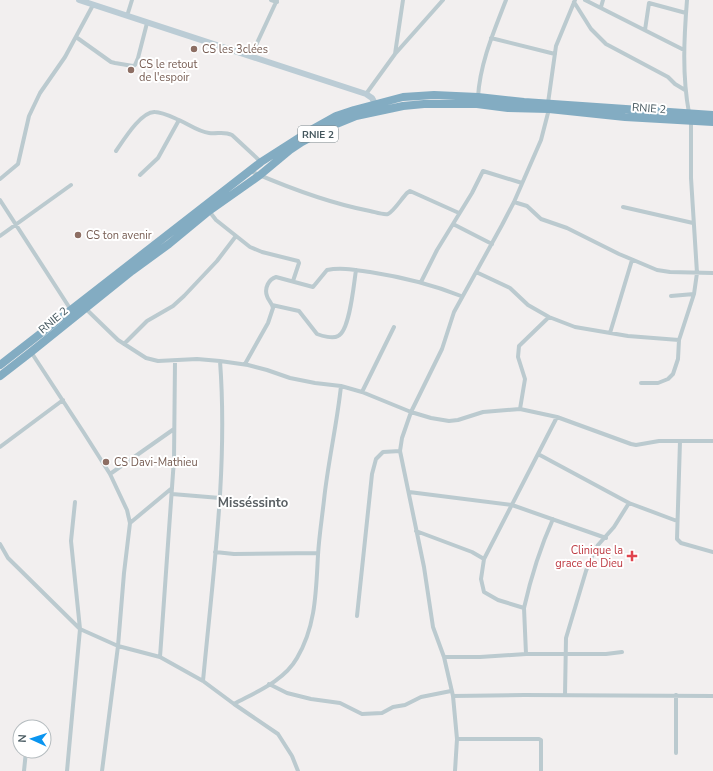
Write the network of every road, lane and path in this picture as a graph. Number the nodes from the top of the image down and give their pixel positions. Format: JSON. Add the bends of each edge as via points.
{"nodes":[{"id":1,"x":82,"y":0,"type":"edge"},
{"id":2,"x":132,"y":0,"type":"edge"},
{"id":3,"x":271,"y":0,"type":"edge"},
{"id":4,"x":403,"y":0,"type":"edge"},
{"id":5,"x":442,"y":0,"type":"edge"},
{"id":6,"x":506,"y":0,"type":"edge"},
{"id":7,"x":585,"y":0,"type":"edge"},
{"id":8,"x":603,"y":0,"type":"edge"},
{"id":9,"x":687,"y":0,"type":"edge"},
{"id":10,"x":277,"y":1,"type":"edge"},
{"id":11,"x":575,"y":1,"type":"edge"},
{"id":12,"x":93,"y":5,"type":"junction"},
{"id":13,"x":601,"y":7,"type":"junction"},
{"id":14,"x":686,"y":13,"type":"junction"},
{"id":15,"x":127,"y":16,"type":"junction"},
{"id":16,"x":147,"y":23,"type":"junction"},
{"id":17,"x":645,"y":30,"type":"junction"},
{"id":18,"x":76,"y":37,"type":"junction"},
{"id":19,"x":491,"y":38,"type":"junction"},
{"id":20,"x":684,"y":50,"type":"junction"},
{"id":21,"x":395,"y":54,"type":"junction"},
{"id":22,"x":554,"y":54,"type":"junction"},
{"id":23,"x":251,"y":56,"type":"junction"},
{"id":24,"x":685,"y":90,"type":"junction"},
{"id":25,"x":366,"y":94,"type":"junction"},
{"id":26,"x":478,"y":97,"type":"junction"},
{"id":27,"x":549,"y":106,"type":"junction"},
{"id":28,"x":376,"y":107,"type":"junction"},
{"id":29,"x":689,"y":113,"type":"junction"},
{"id":30,"x":713,"y":115,"type":"edge"},
{"id":31,"x":179,"y":120,"type":"junction"},
{"id":32,"x":691,"y":121,"type":"junction"},
{"id":33,"x":713,"y":122,"type":"edge"},
{"id":34,"x":116,"y":151,"type":"dead end"},
{"id":35,"x":261,"y":162,"type":"junction"},
{"id":36,"x":250,"y":170,"type":"junction"},
{"id":37,"x":260,"y":175,"type":"junction"},
{"id":38,"x":140,"y":176,"type":"dead end"},
{"id":39,"x":0,"y":179,"type":"edge"},
{"id":40,"x":522,"y":183,"type":"junction"},
{"id":41,"x":72,"y":185,"type":"dead end"},
{"id":42,"x":0,"y":200,"type":"edge"},
{"id":43,"x":514,"y":202,"type":"junction"},
{"id":44,"x":624,"y":207,"type":"dead end"},
{"id":45,"x":209,"y":211,"type":"junction"},
{"id":46,"x":459,"y":213,"type":"junction"},
{"id":47,"x":693,"y":223,"type":"junction"},
{"id":48,"x":16,"y":224,"type":"junction"},
{"id":49,"x":453,"y":224,"type":"junction"},
{"id":50,"x":0,"y":236,"type":"edge"},
{"id":51,"x":236,"y":236,"type":"junction"},
{"id":52,"x":492,"y":244,"type":"junction"},
{"id":53,"x":632,"y":260,"type":"junction"},
{"id":54,"x":356,"y":270,"type":"junction"},
{"id":55,"x":476,"y":272,"type":"junction"},
{"id":56,"x":697,"y":273,"type":"junction"},
{"id":57,"x":713,"y":273,"type":"edge"},
{"id":58,"x":293,"y":281,"type":"junction"},
{"id":59,"x":421,"y":282,"type":"junction"},
{"id":60,"x":694,"y":294,"type":"junction"},
{"id":61,"x":461,"y":296,"type":"junction"},
{"id":62,"x":671,"y":296,"type":"dead end"},
{"id":63,"x":272,"y":305,"type":"junction"},
{"id":64,"x":84,"y":308,"type":"junction"},
{"id":65,"x":71,"y":310,"type":"junction"},
{"id":66,"x":549,"y":318,"type":"junction"},
{"id":67,"x":394,"y":327,"type":"dead end"},
{"id":68,"x":610,"y":333,"type":"junction"},
{"id":69,"x":679,"y":340,"type":"junction"},
{"id":70,"x":124,"y":344,"type":"junction"},
{"id":71,"x":31,"y":352,"type":"junction"},
{"id":72,"x":220,"y":360,"type":"junction"},
{"id":73,"x":175,"y":361,"type":"junction"},
{"id":74,"x":245,"y":364,"type":"junction"},
{"id":75,"x":0,"y":365,"type":"edge"},
{"id":76,"x":0,"y":376,"type":"edge"},
{"id":77,"x":641,"y":384,"type":"dead end"},
{"id":78,"x":341,"y":386,"type":"junction"},
{"id":79,"x":362,"y":392,"type":"junction"},
{"id":80,"x":63,"y":400,"type":"junction"},
{"id":81,"x":520,"y":409,"type":"junction"},
{"id":82,"x":411,"y":412,"type":"junction"},
{"id":83,"x":557,"y":417,"type":"junction"},
{"id":84,"x":174,"y":429,"type":"junction"},
{"id":85,"x":680,"y":441,"type":"junction"},
{"id":86,"x":713,"y":441,"type":"edge"},
{"id":87,"x":0,"y":447,"type":"edge"},
{"id":88,"x":400,"y":451,"type":"junction"},
{"id":89,"x":538,"y":454,"type":"junction"},
{"id":90,"x":110,"y":474,"type":"junction"},
{"id":91,"x":172,"y":488,"type":"junction"},
{"id":92,"x":409,"y":492,"type":"junction"},
{"id":93,"x":172,"y":494,"type":"junction"},
{"id":94,"x":220,"y":498,"type":"junction"},
{"id":95,"x":75,"y":502,"type":"dead end"},
{"id":96,"x":629,"y":502,"type":"junction"},
{"id":97,"x":512,"y":505,"type":"junction"},
{"id":98,"x":553,"y":519,"type":"junction"},
{"id":99,"x":677,"y":521,"type":"junction"},
{"id":100,"x":130,"y":523,"type":"junction"},
{"id":101,"x":416,"y":531,"type":"junction"},
{"id":102,"x":606,"y":538,"type":"junction"},
{"id":103,"x":0,"y":544,"type":"edge"},
{"id":104,"x":215,"y":552,"type":"junction"},
{"id":105,"x":713,"y":552,"type":"edge"},
{"id":106,"x":318,"y":553,"type":"junction"},
{"id":107,"x":484,"y":559,"type":"junction"},
{"id":108,"x":524,"y":608,"type":"junction"},
{"id":109,"x":357,"y":616,"type":"dead end"},
{"id":110,"x":80,"y":629,"type":"junction"},
{"id":111,"x":118,"y":646,"type":"junction"},
{"id":112,"x":622,"y":652,"type":"dead end"},
{"id":113,"x":526,"y":654,"type":"junction"},
{"id":114,"x":565,"y":654,"type":"junction"},
{"id":115,"x":160,"y":657,"type":"junction"},
{"id":116,"x":444,"y":657,"type":"junction"},
{"id":117,"x":202,"y":680,"type":"junction"},
{"id":118,"x":269,"y":684,"type":"junction"},
{"id":119,"x":451,"y":691,"type":"junction"},
{"id":120,"x":565,"y":695,"type":"junction"},
{"id":121,"x":676,"y":695,"type":"junction"},
{"id":122,"x":453,"y":696,"type":"junction"},
{"id":123,"x":713,"y":696,"type":"edge"},
{"id":124,"x":234,"y":704,"type":"junction"},
{"id":125,"x":456,"y":739,"type":"junction"},
{"id":126,"x":676,"y":753,"type":"dead end"},
{"id":127,"x":25,"y":759,"type":"edge"},
{"id":128,"x":24,"y":771,"type":"edge"},
{"id":129,"x":67,"y":771,"type":"edge"},
{"id":130,"x":102,"y":771,"type":"edge"},
{"id":131,"x":298,"y":771,"type":"edge"},
{"id":132,"x":455,"y":771,"type":"edge"},
{"id":133,"x":541,"y":771,"type":"edge"}],
"edges":[{"from":1,"to":12,"type":"main road"},
{"from":2,"to":15,"type":"street"},
{"from":3,"to":10,"type":"street"},
{"from":4,"to":21,"type":"street"},
{"from":5,"to":21,"type":"street"},
{"from":6,"to":19,"type":"street"},
{"from":7,"to":13,"type":"street"},
{"from":8,"to":13,"type":"street"},
{"from":9,"to":14,"type":"street"},
{"from":10,"to":23,"type":"street"},
{"from":11,"to":22,"type":"street"},
{"from":11,"to":24,"type":"street","via":[[591,29],[606,44],[668,77]]},
{"from":12,"to":15,"type":"main road"},
{"from":12,"to":18,"type":"street"},
{"from":13,"to":17,"type":"street"},
{"from":14,"to":17,"type":"street","via":[[649,3]]},
{"from":14,"to":20,"type":"street"},
{"from":15,"to":16,"type":"main road"},
{"from":16,"to":18,"type":"street","via":[[136,65],[133,66],[111,62]]},
{"from":16,"to":23,"type":"main road"},
{"from":17,"to":20,"type":"street"},
{"from":18,"to":39,"type":"street","via":[[28,116],[18,164]]},
{"from":19,"to":22,"type":"street"},
{"from":19,"to":26,"type":"street"},
{"from":20,"to":24,"type":"street"},
{"from":21,"to":25,"type":"street"},
{"from":22,"to":27,"type":"street"},
{"from":23,"to":25,"type":"main road"},
{"from":24,"to":29,"type":"street"},
{"from":25,"to":28,"type":"main road","via":[[372,98]]},
{"from":26,"to":27,"type":"highway","name":"RNIE 2","number":"RNIE 2"},
{"from":26,"to":28,"type":"highway","name":"RNIE 2","number":"RNIE 2","via":[[403,97]]},
{"from":27,"to":28,"type":"highway","name":"RNIE 2","number":"RNIE 2","via":[[508,108],[477,104],[424,104]]},
{"from":27,"to":29,"type":"highway","name":"RNIE 2","number":"RNIE 2"},
{"from":27,"to":32,"type":"highway","name":"RNIE 2","number":"RNIE 2","via":[[618,117]]},
{"from":27,"to":40,"type":"street","via":[[541,140]]},
{"from":28,"to":35,"type":"highway","name":"RNIE 2","number":"RNIE 2","via":[[354,110],[327,121]]},
{"from":28,"to":37,"type":"highway","name":"RNIE 2","number":"RNIE 2","via":[[302,142]]},
{"from":29,"to":30,"type":"highway","name":"RNIE 2","number":"RNIE 2"},
{"from":31,"to":34,"type":"street","via":[[156,112],[145,115]]},
{"from":31,"to":35,"type":"street","via":[[208,133],[221,132],[232,135]]},
{"from":31,"to":38,"type":"street","via":[[158,158]]},
{"from":32,"to":33,"type":"highway","name":"RNIE 2","number":"RNIE 2"},
{"from":32,"to":47,"type":"street"},
{"from":35,"to":36,"type":"highway","name":"RNIE 2","number":"RNIE 2"},
{"from":36,"to":37,"type":"street"},
{"from":36,"to":65,"type":"highway","name":"RNIE 2","number":"RNIE 2"},
{"from":37,"to":45,"type":"highway","name":"RNIE 2","number":"RNIE 2"},
{"from":37,"to":46,"type":"street","via":[[295,190],[358,209],[390,213],[410,191]]},
{"from":40,"to":43,"type":"street"},
{"from":40,"to":46,"type":"street","via":[[483,171]]},
{"from":41,"to":48,"type":"street"},
{"from":42,"to":48,"type":"street"},
{"from":43,"to":52,"type":"street"},
{"from":43,"to":53,"type":"street","via":[[527,206],[541,219],[567,228]]},
{"from":44,"to":47,"type":"street"},
{"from":45,"to":51,"type":"street"},
{"from":45,"to":64,"type":"highway","name":"RNIE 2","number":"RNIE 2"},
{"from":46,"to":49,"type":"street"},
{"from":47,"to":56,"type":"street"},
{"from":48,"to":50,"type":"street"},
{"from":48,"to":65,"type":"street"},
{"from":49,"to":52,"type":"street"},
{"from":49,"to":59,"type":"street"},
{"from":51,"to":58,"type":"street","via":[[250,247],[262,252],[298,260]]},
{"from":51,"to":70,"type":"street","via":[[217,261],[184,296],[147,321]]},
{"from":52,"to":55,"type":"street"},
{"from":53,"to":56,"type":"street","via":[[664,271]]},
{"from":53,"to":68,"type":"street"},
{"from":54,"to":58,"type":"street","via":[[327,270],[313,287]]},
{"from":54,"to":59,"type":"street"},
{"from":54,"to":63,"type":"street","via":[[349,314],[340,336],[317,334],[299,310]]},
{"from":55,"to":61,"type":"street"},
{"from":55,"to":66,"type":"street","via":[[510,288],[532,308]]},
{"from":56,"to":57,"type":"street"},
{"from":56,"to":60,"type":"street"},
{"from":58,"to":63,"type":"street","via":[[276,277],[269,281],[266,293]]},
{"from":59,"to":61,"type":"street"},
{"from":60,"to":62,"type":"street"},
{"from":60,"to":69,"type":"street"},
{"from":61,"to":82,"type":"street","via":[[442,349]]},
{"from":63,"to":74,"type":"street","via":[[268,322]]},
{"from":64,"to":70,"type":"street"},
{"from":64,"to":71,"type":"highway","name":"RNIE 2","number":"RNIE 2"},
{"from":65,"to":75,"type":"highway","name":"RNIE 2","number":"RNIE 2"},
{"from":66,"to":68,"type":"street","via":[[575,327]]},
{"from":66,"to":81,"type":"street","via":[[519,346],[518,357],[525,379]]},
{"from":67,"to":79,"type":"street"},
{"from":68,"to":69,"type":"street"},
{"from":69,"to":77,"type":"street","via":[[678,359],[673,374],[658,383]]},
{"from":70,"to":73,"type":"street","via":[[146,358]]},
{"from":71,"to":76,"type":"highway","name":"RNIE 2","number":"RNIE 2"},
{"from":71,"to":80,"type":"street"},
{"from":72,"to":73,"type":"street"},
{"from":72,"to":74,"type":"street"},
{"from":72,"to":94,"type":"street","via":[[223,403]]},
{"from":73,"to":84,"type":"street"},
{"from":74,"to":78,"type":"street","via":[[290,378]]},
{"from":78,"to":79,"type":"street"},
{"from":78,"to":106,"type":"street"},
{"from":79,"to":82,"type":"street"},
{"from":80,"to":87,"type":"street"},
{"from":80,"to":90,"type":"street"},
{"from":81,"to":82,"type":"street","via":[[483,412],[449,421]]},
{"from":81,"to":83,"type":"street"},
{"from":82,"to":88,"type":"street"},
{"from":83,"to":85,"type":"street","via":[[636,445]]},
{"from":83,"to":89,"type":"street"},
{"from":84,"to":90,"type":"street"},
{"from":84,"to":91,"type":"street"},
{"from":85,"to":86,"type":"street"},
{"from":85,"to":99,"type":"street"},
{"from":88,"to":92,"type":"street"},
{"from":88,"to":109,"type":"street","via":[[383,452],[376,458],[372,474]]},
{"from":89,"to":96,"type":"street"},
{"from":89,"to":97,"type":"street"},
{"from":90,"to":100,"type":"street","via":[[127,510]]},
{"from":91,"to":93,"type":"street"},
{"from":91,"to":100,"type":"street"},
{"from":92,"to":97,"type":"street"},
{"from":92,"to":101,"type":"street"},
{"from":93,"to":94,"type":"street"},
{"from":93,"to":115,"type":"street"},
{"from":94,"to":104,"type":"street"},
{"from":95,"to":110,"type":"street","via":[[71,541]]},
{"from":96,"to":99,"type":"street"},
{"from":96,"to":102,"type":"street"},
{"from":97,"to":98,"type":"street"},
{"from":97,"to":107,"type":"street"},
{"from":98,"to":102,"type":"street"},
{"from":98,"to":108,"type":"street","via":[[536,561]]},
{"from":99,"to":105,"type":"street","via":[[679,541]]},
{"from":100,"to":111,"type":"street"},
{"from":101,"to":107,"type":"street"},
{"from":101,"to":116,"type":"street","via":[[433,627]]},
{"from":102,"to":114,"type":"street","via":[[598,545],[590,560],[568,628]]},
{"from":103,"to":110,"type":"street","via":[[8,558]]},
{"from":104,"to":106,"type":"street"},
{"from":104,"to":117,"type":"street"},
{"from":106,"to":118,"type":"street","via":[[312,623],[289,670]]},
{"from":107,"to":108,"type":"street","via":[[481,579],[484,592],[498,600]]},
{"from":108,"to":113,"type":"street"},
{"from":110,"to":111,"type":"street"},
{"from":110,"to":129,"type":"street"},
{"from":111,"to":115,"type":"street"},
{"from":111,"to":130,"type":"street"},
{"from":112,"to":114,"type":"street"},
{"from":113,"to":114,"type":"street"},
{"from":113,"to":116,"type":"street"},
{"from":114,"to":120,"type":"street"},
{"from":115,"to":117,"type":"street"},
{"from":116,"to":119,"type":"street"},
{"from":117,"to":124,"type":"street"},
{"from":118,"to":119,"type":"street","via":[[287,693],[340,704],[362,714],[382,713],[421,697]]},
{"from":118,"to":124,"type":"street"},
{"from":119,"to":122,"type":"street"},
{"from":120,"to":121,"type":"street"},
{"from":120,"to":122,"type":"street"},
{"from":121,"to":123,"type":"street"},
{"from":121,"to":126,"type":"street"},
{"from":122,"to":125,"type":"street"},
{"from":124,"to":131,"type":"street","via":[[278,734]]},
{"from":125,"to":132,"type":"street"},
{"from":125,"to":133,"type":"street","via":[[540,740]]},
{"from":127,"to":128,"type":"street"}]}
